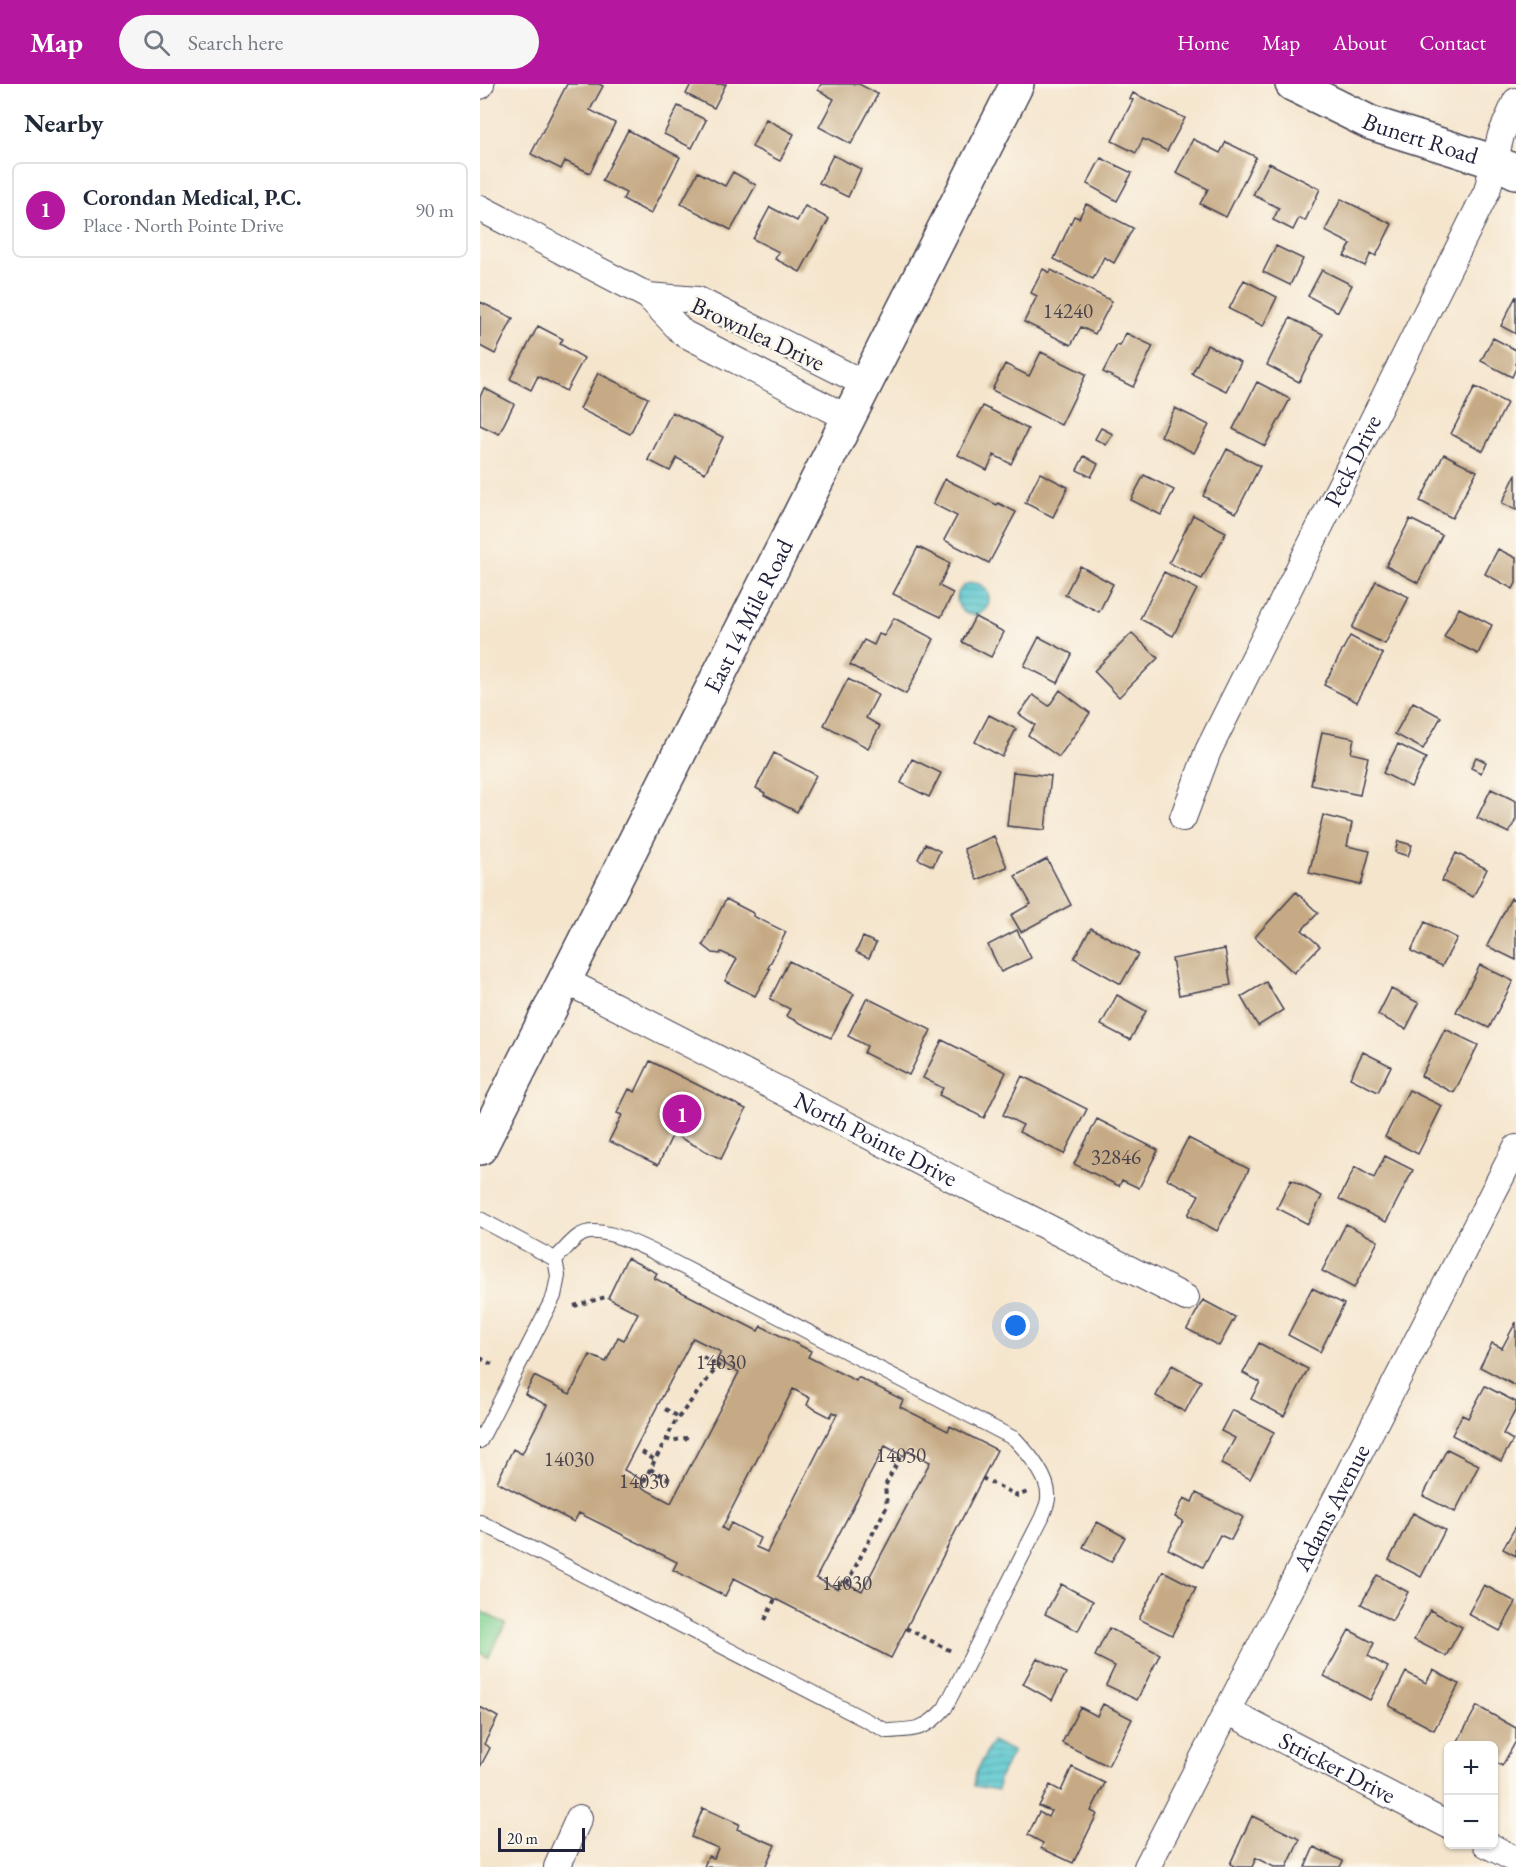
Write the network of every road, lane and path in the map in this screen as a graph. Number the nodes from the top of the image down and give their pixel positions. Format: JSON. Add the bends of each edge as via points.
{"nodes":[{"id":1,"x":1017,"y":84,"type":"edge"},
{"id":2,"x":1292,"y":84,"type":"edge"},
{"id":3,"x":1516,"y":101,"type":"edge"},
{"id":4,"x":1505,"y":167,"type":"edge"},
{"id":5,"x":480,"y":208,"type":"edge"},
{"id":6,"x":648,"y":296,"type":"junction"},
{"id":7,"x":865,"y":384,"type":"junction"},
{"id":8,"x":848,"y":418,"type":"junction"},
{"id":9,"x":1183,"y":818,"type":"dead end"},
{"id":10,"x":564,"y":980,"type":"junction"},
{"id":11,"x":480,"y":1148,"type":"edge"},
{"id":12,"x":1516,"y":1148,"type":"edge"},
{"id":13,"x":480,"y":1219,"type":"edge"},
{"id":14,"x":555,"y":1259,"type":"junction"},
{"id":15,"x":609,"y":1296,"type":"dead end"},
{"id":16,"x":1186,"y":1298,"type":"dead end"},
{"id":17,"x":567,"y":1308,"type":"dead end"},
{"id":18,"x":480,"y":1358,"type":"edge"},
{"id":19,"x":703,"y":1358,"type":"dead end"},
{"id":20,"x":502,"y":1369,"type":"dead end"},
{"id":21,"x":665,"y":1409,"type":"dead end"},
{"id":22,"x":679,"y":1417,"type":"junction"},
{"id":23,"x":666,"y":1439,"type":"junction"},
{"id":24,"x":480,"y":1441,"type":"edge"},
{"id":25,"x":691,"y":1441,"type":"dead end"},
{"id":26,"x":642,"y":1452,"type":"dead end"},
{"id":27,"x":901,"y":1455,"type":"dead end"},
{"id":28,"x":656,"y":1460,"type":"junction"},
{"id":29,"x":651,"y":1469,"type":"junction"},
{"id":30,"x":982,"y":1478,"type":"dead end"},
{"id":31,"x":670,"y":1480,"type":"dead end"},
{"id":32,"x":644,"y":1481,"type":"dead end"},
{"id":33,"x":1029,"y":1491,"type":"dead end"},
{"id":34,"x":480,"y":1522,"type":"edge"},
{"id":35,"x":847,"y":1583,"type":"dead end"},
{"id":36,"x":775,"y":1599,"type":"dead end"},
{"id":37,"x":765,"y":1620,"type":"dead end"},
{"id":38,"x":906,"y":1628,"type":"dead end"},
{"id":39,"x":954,"y":1652,"type":"dead end"},
{"id":40,"x":1227,"y":1711,"type":"junction"},
{"id":41,"x":579,"y":1818,"type":"dead end"},
{"id":42,"x":1444,"y":1822,"type":"edge"},
{"id":43,"x":1494,"y":1849,"type":"edge"},
{"id":44,"x":1516,"y":1860,"type":"edge"},
{"id":45,"x":557,"y":1867,"type":"edge"},
{"id":46,"x":1147,"y":1867,"type":"edge"}],
"edges":[{"from":1,"to":7,"type":"main road","name":"East 14 Mile Road"},
{"from":2,"to":4,"type":"main road","name":"Bunert Road","via":[[1371,123]]},
{"from":3,"to":4,"type":"street","name":"Peck Drive","via":[[1501,135]]},
{"from":4,"to":9,"type":"street","name":"Peck Drive","via":[[1487,191],[1208,751]]},
{"from":5,"to":6,"type":"street","name":"Brownlea Drive"},
{"from":6,"to":7,"type":"street","name":"Brownlea Drive","via":[[698,300]]},
{"from":6,"to":8,"type":"street","name":"Brownlea Drive","via":[[683,333]]},
{"from":7,"to":8,"type":"main road","name":"East 14 Mile Road"},
{"from":8,"to":10,"type":"main road","name":"East 14 Mile Road"},
{"from":10,"to":11,"type":"main road","name":"East 14 Mile Road"},
{"from":10,"to":16,"type":"street","name":"North Pointe Drive"},
{"from":12,"to":40,"type":"street","name":"Adams Avenue"},
{"from":13,"to":14,"type":"lane"},
{"from":14,"to":24,"type":"lane","via":[[558,1276],[554,1296]]},
{"from":14,"to":34,"type":"lane","via":[[580,1235],[590,1231],[654,1252],[1015,1439],[1033,1458],[1048,1497],[1042,1517],[945,1708],[933,1721],[915,1730],[887,1731]]},
{"from":15,"to":17,"type":"path"},
{"from":18,"to":20,"type":"path"},
{"from":19,"to":22,"type":"path","via":[[719,1364]]},
{"from":21,"to":22,"type":"path"},
{"from":22,"to":23,"type":"path"},
{"from":23,"to":25,"type":"path"},
{"from":23,"to":28,"type":"path"},
{"from":26,"to":28,"type":"path"},
{"from":27,"to":35,"type":"path","via":[[885,1486],[887,1506]]},
{"from":28,"to":29,"type":"path"},
{"from":29,"to":31,"type":"path"},
{"from":29,"to":32,"type":"path"},
{"from":30,"to":33,"type":"path","via":[[1018,1496]]},
{"from":36,"to":37,"type":"path"},
{"from":38,"to":39,"type":"path"},
{"from":40,"to":42,"type":"street","name":"Stricker Drive"},
{"from":40,"to":46,"type":"street","name":"Adams Avenue"},
{"from":41,"to":45,"type":"street"},
{"from":43,"to":44,"type":"street"}]}
